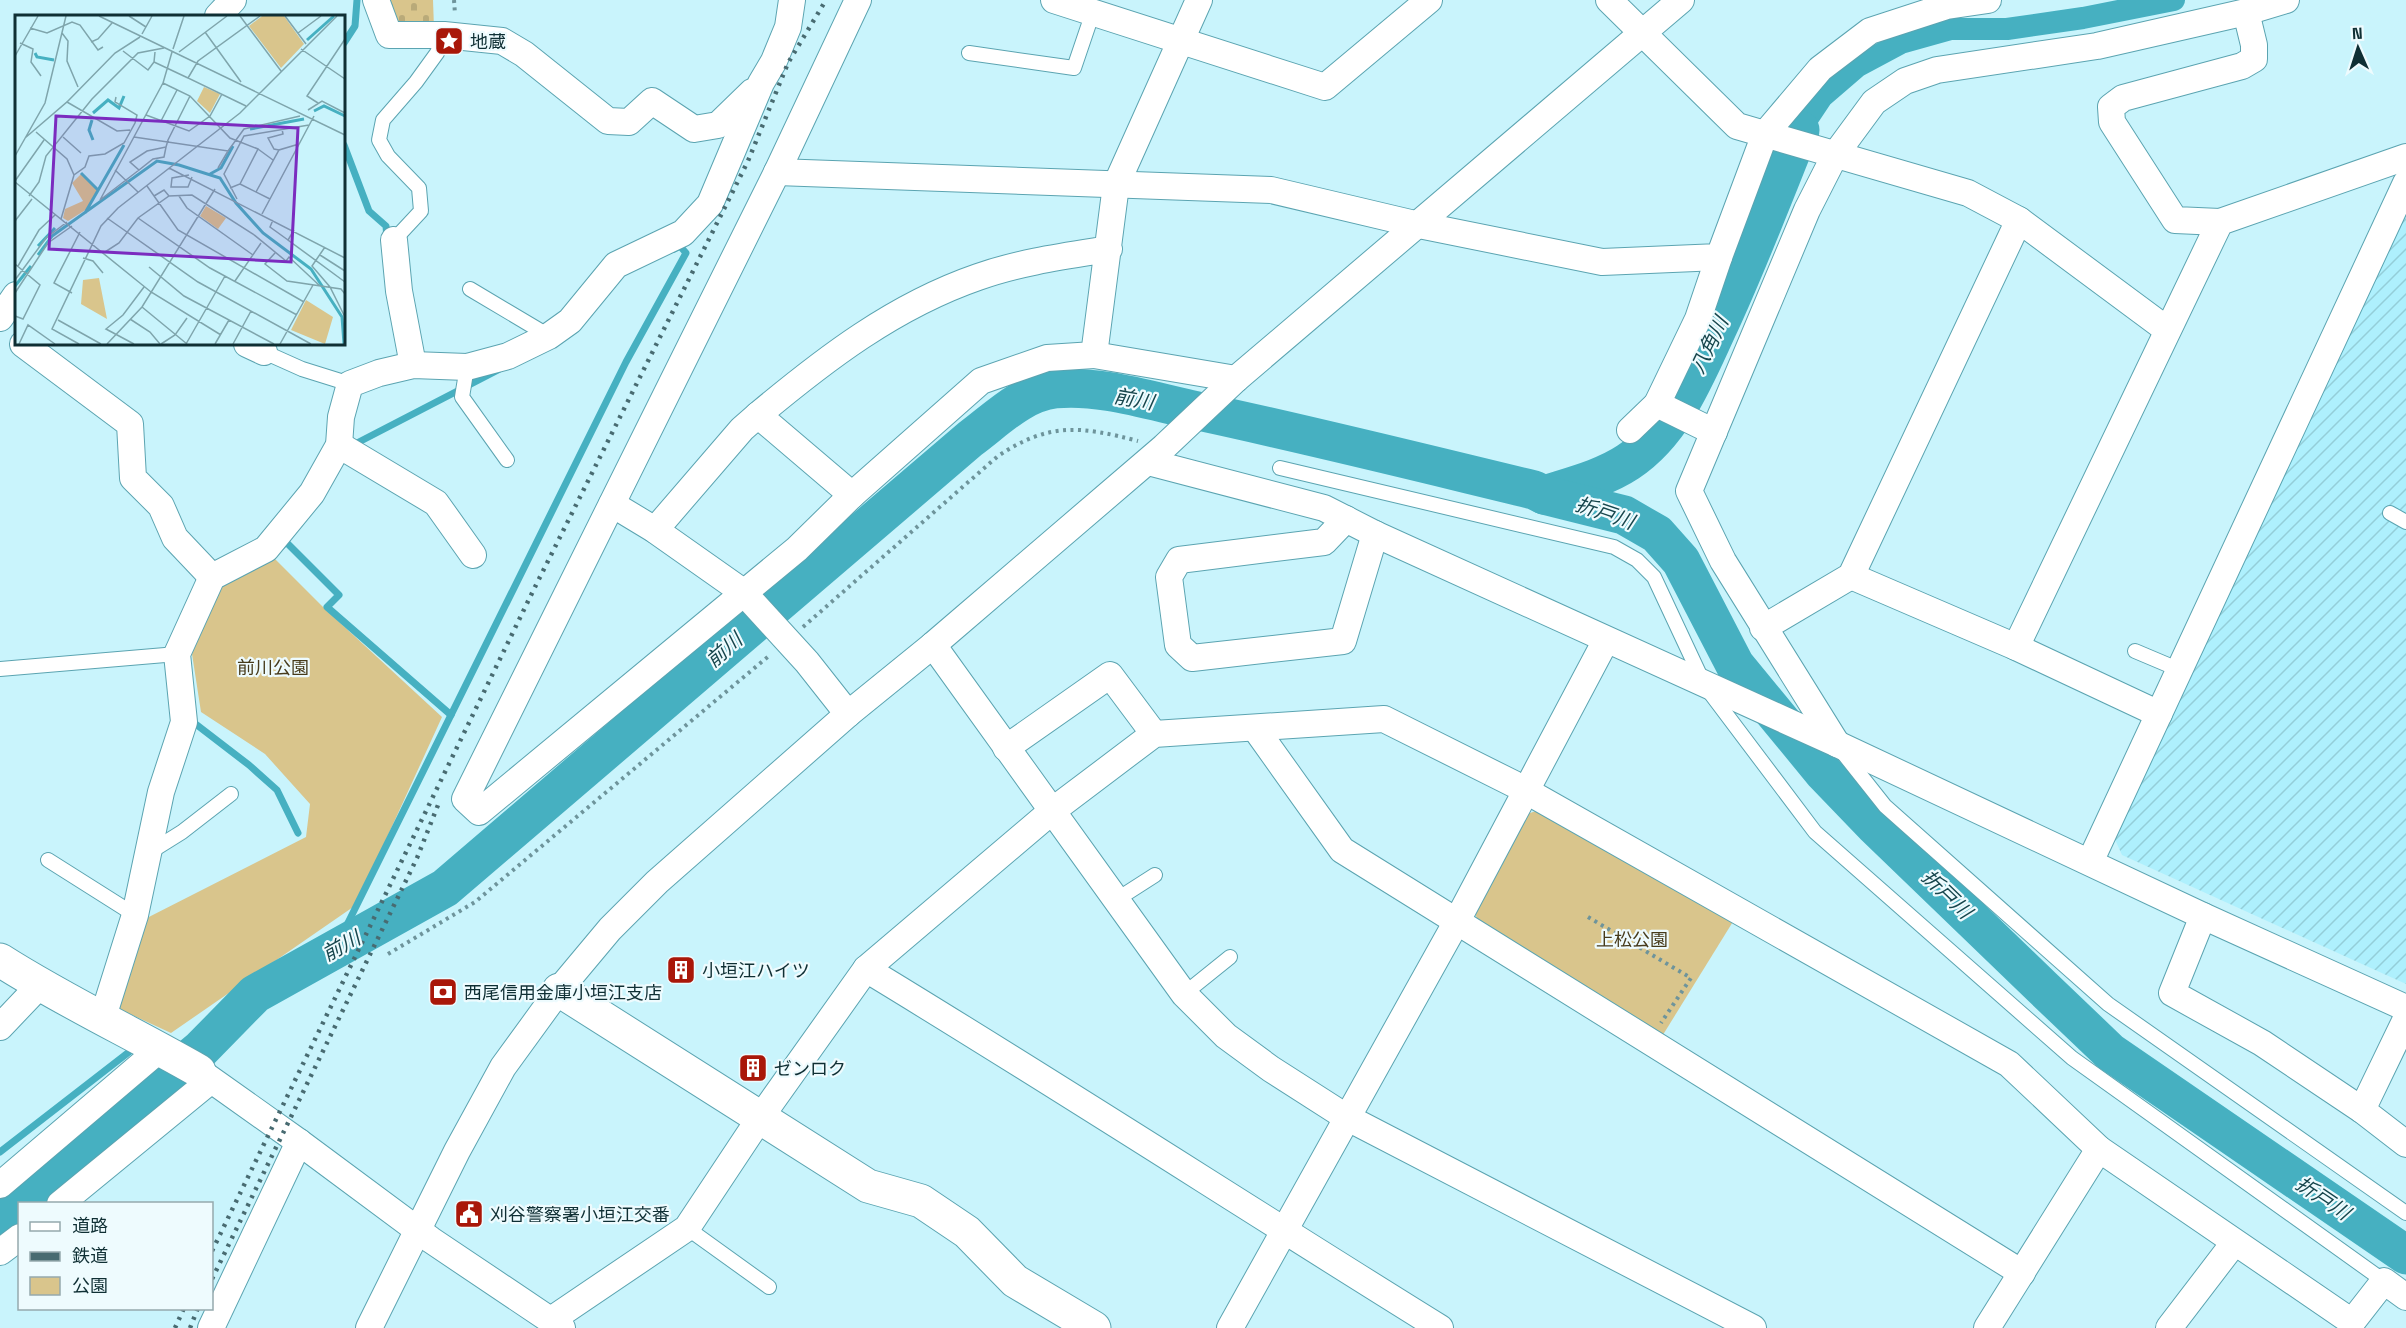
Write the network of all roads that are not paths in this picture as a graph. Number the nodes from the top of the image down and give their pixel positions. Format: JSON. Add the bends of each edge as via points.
{"nodes":[{"id":1,"x":233,"y":0,"type":"edge"},
{"id":2,"x":376,"y":0,"type":"edge"},
{"id":3,"x":792,"y":0,"type":"edge"},
{"id":4,"x":858,"y":0,"type":"edge"},
{"id":5,"x":1054,"y":0,"type":"edge"},
{"id":6,"x":1199,"y":0,"type":"edge"},
{"id":7,"x":1429,"y":0,"type":"edge"},
{"id":8,"x":1609,"y":0,"type":"edge"},
{"id":9,"x":1681,"y":0,"type":"edge"},
{"id":10,"x":1988,"y":0,"type":"edge"},
{"id":11,"x":2286,"y":0,"type":"edge"},
{"id":12,"x":1093,"y":12,"type":"junction"},
{"id":13,"x":2246,"y":12,"type":"junction"},
{"id":14,"x":219,"y":15,"type":"edge"},
{"id":15,"x":1643,"y":32,"type":"junction"},
{"id":16,"x":444,"y":35,"type":"junction"},
{"id":17,"x":1181,"y":41,"type":"junction"},
{"id":18,"x":969,"y":53,"type":"dead end"},
{"id":19,"x":760,"y":83,"type":"junction"},
{"id":20,"x":1766,"y":134,"type":"junction"},
{"id":21,"x":1829,"y":153,"type":"junction"},
{"id":22,"x":2406,"y":157,"type":"edge"},
{"id":23,"x":777,"y":172,"type":"junction"},
{"id":24,"x":2406,"y":183,"type":"edge"},
{"id":25,"x":1116,"y":185,"type":"junction"},
{"id":26,"x":2019,"y":220,"type":"junction"},
{"id":27,"x":2220,"y":222,"type":"junction"},
{"id":28,"x":1419,"y":225,"type":"junction"},
{"id":29,"x":394,"y":240,"type":"joint"},
{"id":30,"x":1109,"y":249,"type":"junction"},
{"id":31,"x":1719,"y":257,"type":"junction"},
{"id":32,"x":470,"y":289,"type":"dead end"},
{"id":33,"x":15,"y":296,"type":"edge"},
{"id":34,"x":0,"y":318,"type":"edge"},
{"id":35,"x":0,"y":326,"type":"edge"},
{"id":36,"x":2166,"y":330,"type":"junction"},
{"id":37,"x":549,"y":336,"type":"junction"},
{"id":38,"x":15,"y":338,"type":"edge"},
{"id":39,"x":24,"y":345,"type":"edge"},
{"id":40,"x":255,"y":348,"type":"edge"},
{"id":41,"x":1094,"y":355,"type":"junction"},
{"id":42,"x":413,"y":365,"type":"junction"},
{"id":43,"x":466,"y":369,"type":"junction"},
{"id":44,"x":1235,"y":380,"type":"junction"},
{"id":45,"x":350,"y":384,"type":"junction"},
{"id":46,"x":1657,"y":405,"type":"junction"},
{"id":47,"x":758,"y":415,"type":"junction"},
{"id":48,"x":1629,"y":430,"type":"dead end"},
{"id":49,"x":1713,"y":432,"type":"junction"},
{"id":50,"x":347,"y":450,"type":"junction"},
{"id":51,"x":1160,"y":451,"type":"junction"},
{"id":52,"x":507,"y":460,"type":"dead end"},
{"id":53,"x":1280,"y":468,"type":"dead end"},
{"id":54,"x":852,"y":495,"type":"junction"},
{"id":55,"x":612,"y":504,"type":"junction"},
{"id":56,"x":2390,"y":513,"type":"dead end"},
{"id":57,"x":1346,"y":519,"type":"junction"},
{"id":58,"x":2406,"y":522,"type":"edge"},
{"id":59,"x":655,"y":530,"type":"junction"},
{"id":60,"x":1375,"y":534,"type":"junction"},
{"id":61,"x":473,"y":555,"type":"dead end"},
{"id":62,"x":1851,"y":576,"type":"junction"},
{"id":63,"x":212,"y":577,"type":"junction"},
{"id":64,"x":743,"y":593,"type":"junction"},
{"id":65,"x":1763,"y":628,"type":"junction"},
{"id":66,"x":1606,"y":639,"type":"junction"},
{"id":67,"x":933,"y":645,"type":"junction"},
{"id":68,"x":2016,"y":647,"type":"junction"},
{"id":69,"x":2135,"y":651,"type":"dead end"},
{"id":70,"x":177,"y":654,"type":"junction"},
{"id":71,"x":0,"y":669,"type":"edge"},
{"id":72,"x":2180,"y":670,"type":"junction"},
{"id":73,"x":1706,"y":686,"type":"junction"},
{"id":74,"x":848,"y":714,"type":"junction"},
{"id":75,"x":2159,"y":714,"type":"junction"},
{"id":76,"x":1255,"y":728,"type":"junction"},
{"id":77,"x":1154,"y":734,"type":"junction"},
{"id":78,"x":1836,"y":743,"type":"junction"},
{"id":79,"x":1006,"y":748,"type":"junction"},
{"id":80,"x":1525,"y":791,"type":"junction"},
{"id":81,"x":231,"y":794,"type":"dead end"},
{"id":82,"x":1052,"y":811,"type":"junction"},
{"id":83,"x":149,"y":852,"type":"junction"},
{"id":84,"x":48,"y":860,"type":"dead end"},
{"id":85,"x":2090,"y":862,"type":"junction"},
{"id":86,"x":1155,"y":875,"type":"dead end"},
{"id":87,"x":1116,"y":900,"type":"junction"},
{"id":88,"x":135,"y":915,"type":"junction"},
{"id":89,"x":2203,"y":916,"type":"junction"},
{"id":90,"x":1456,"y":921,"type":"junction"},
{"id":91,"x":1230,"y":957,"type":"dead end"},
{"id":92,"x":0,"y":960,"type":"edge"},
{"id":93,"x":866,"y":969,"type":"junction"},
{"id":94,"x":40,"y":985,"type":"junction"},
{"id":95,"x":559,"y":990,"type":"junction"},
{"id":96,"x":1184,"y":994,"type":"junction"},
{"id":97,"x":2406,"y":1008,"type":"edge"},
{"id":98,"x":2406,"y":1019,"type":"edge"},
{"id":99,"x":102,"y":1020,"type":"junction"},
{"id":100,"x":0,"y":1027,"type":"edge"},
{"id":101,"x":160,"y":1049,"type":"junction"},
{"id":102,"x":205,"y":1076,"type":"junction"},
{"id":103,"x":2362,"y":1110,"type":"junction"},
{"id":104,"x":1346,"y":1117,"type":"junction"},
{"id":105,"x":760,"y":1118,"type":"junction"},
{"id":106,"x":299,"y":1142,"type":"junction"},
{"id":107,"x":2406,"y":1144,"type":"edge"},
{"id":108,"x":2099,"y":1149,"type":"junction"},
{"id":109,"x":0,"y":1185,"type":"edge"},
{"id":110,"x":61,"y":1202,"type":"edge"},
{"id":111,"x":2406,"y":1213,"type":"edge"},
{"id":112,"x":687,"y":1228,"type":"junction"},
{"id":113,"x":418,"y":1231,"type":"junction"},
{"id":114,"x":1284,"y":1232,"type":"junction"},
{"id":115,"x":18,"y":1238,"type":"edge"},
{"id":116,"x":2234,"y":1243,"type":"junction"},
{"id":117,"x":0,"y":1252,"type":"edge"},
{"id":118,"x":2022,"y":1273,"type":"junction"},
{"id":119,"x":2384,"y":1281,"type":"junction"},
{"id":120,"x":769,"y":1287,"type":"dead end"},
{"id":121,"x":2406,"y":1297,"type":"edge"},
{"id":122,"x":557,"y":1324,"type":"edge"},
{"id":123,"x":211,"y":1328,"type":"edge"},
{"id":124,"x":369,"y":1328,"type":"edge"},
{"id":125,"x":1094,"y":1328,"type":"edge"},
{"id":126,"x":1230,"y":1328,"type":"edge"},
{"id":127,"x":1440,"y":1328,"type":"edge"},
{"id":128,"x":1753,"y":1328,"type":"edge"},
{"id":129,"x":1987,"y":1328,"type":"edge"},
{"id":130,"x":2169,"y":1328,"type":"edge"}],
"edges":[{"from":1,"to":14,"type":"street"},
{"from":2,"to":16,"type":"street","via":[[389,35]]},
{"from":3,"to":19,"type":"street","via":[[788,27]]},
{"from":4,"to":23,"type":"street"},
{"from":5,"to":12,"type":"street"},
{"from":6,"to":17,"type":"street"},
{"from":7,"to":17,"type":"street","via":[[1325,87]]},
{"from":8,"to":15,"type":"street"},
{"from":9,"to":15,"type":"street"},
{"from":10,"to":20,"type":"street","via":[[1947,6],[1870,31],[1820,69]]},
{"from":11,"to":13,"type":"street"},
{"from":12,"to":17,"type":"street"},
{"from":12,"to":18,"type":"lane","via":[[1074,68]]},
{"from":13,"to":21,"type":"street","via":[[2097,46],[1936,70],[1905,81],[1874,102]]},
{"from":13,"to":27,"type":"street","via":[[2254,59],[2242,66],[2123,98],[2110,107],[2112,122],[2175,220]]},
{"from":15,"to":20,"type":"street","via":[[1737,126]]},
{"from":15,"to":28,"type":"street"},
{"from":16,"to":19,"type":"street","via":[[502,41],[608,121],[629,122],[652,101],[694,129],[718,125]]},
{"from":16,"to":29,"type":"lane","via":[[437,53],[383,120],[379,140],[388,156],[420,188],[421,211]]},
{"from":17,"to":25,"type":"street"},
{"from":19,"to":37,"type":"street","via":[[710,204],[682,234],[616,265],[570,321]]},
{"from":20,"to":21,"type":"street"},
{"from":20,"to":31,"type":"street"},
{"from":21,"to":26,"type":"street","via":[[1968,193]]},
{"from":21,"to":49,"type":"street"},
{"from":22,"to":27,"type":"street"},
{"from":23,"to":25,"type":"street"},
{"from":23,"to":55,"type":"street"},
{"from":24,"to":72,"type":"street"},
{"from":25,"to":28,"type":"street","via":[[1271,190]]},
{"from":25,"to":30,"type":"street"},
{"from":26,"to":36,"type":"street"},
{"from":26,"to":62,"type":"street"},
{"from":27,"to":36,"type":"street"},
{"from":28,"to":31,"type":"street","via":[[1602,262]]},
{"from":28,"to":44,"type":"street"},
{"from":29,"to":42,"type":"street"},
{"from":30,"to":41,"type":"street"},
{"from":30,"to":47,"type":"street","via":[[1048,258],[979,276],[920,301],[818,365]]},
{"from":31,"to":46,"type":"street","via":[[1698,319]]},
{"from":32,"to":37,"type":"lane"},
{"from":33,"to":34,"type":"street"},
{"from":35,"to":38,"type":"street"},
{"from":36,"to":68,"type":"street"},
{"from":37,"to":43,"type":"street","via":[[508,356]]},
{"from":39,"to":63,"type":"street","via":[[130,424],[133,477],[161,506],[175,538]]},
{"from":40,"to":45,"type":"lane"},
{"from":41,"to":44,"type":"street"},
{"from":41,"to":54,"type":"street","via":[[1047,358],[981,381]]},
{"from":42,"to":43,"type":"street"},
{"from":42,"to":45,"type":"street"},
{"from":43,"to":52,"type":"lane","via":[[462,397]]},
{"from":44,"to":51,"type":"street"},
{"from":45,"to":50,"type":"street","via":[[341,417]]},
{"from":46,"to":48,"type":"street"},
{"from":46,"to":49,"type":"street"},
{"from":47,"to":54,"type":"street"},
{"from":47,"to":59,"type":"street"},
{"from":49,"to":65,"type":"street","via":[[1689,491],[1723,561]]},
{"from":50,"to":61,"type":"street","via":[[436,503]]},
{"from":50,"to":63,"type":"street","via":[[266,549]]},
{"from":51,"to":57,"type":"street"},
{"from":51,"to":67,"type":"street"},
{"from":53,"to":73,"type":"lane","via":[[1614,548],[1638,560],[1654,577]]},
{"from":54,"to":64,"type":"street","via":[[797,549]]},
{"from":55,"to":59,"type":"street"},
{"from":55,"to":64,"type":"street","via":[[465,799],[479,812]]},
{"from":56,"to":58,"type":"lane"},
{"from":57,"to":60,"type":"street"},
{"from":57,"to":60,"type":"street","via":[[1324,542],[1179,560],[1169,577],[1178,645],[1192,658],[1343,640]]},
{"from":59,"to":64,"type":"street"},
{"from":60,"to":66,"type":"street"},
{"from":62,"to":65,"type":"street"},
{"from":62,"to":68,"type":"street"},
{"from":63,"to":70,"type":"street"},
{"from":64,"to":74,"type":"street","via":[[787,639]]},
{"from":65,"to":78,"type":"street"},
{"from":66,"to":73,"type":"street"},
{"from":66,"to":80,"type":"street"},
{"from":67,"to":74,"type":"street"},
{"from":67,"to":79,"type":"street"},
{"from":68,"to":75,"type":"street"},
{"from":69,"to":72,"type":"lane"},
{"from":70,"to":71,"type":"lane"},
{"from":70,"to":83,"type":"street","via":[[183,722],[161,792]]},
{"from":72,"to":75,"type":"street"},
{"from":73,"to":78,"type":"street"},
{"from":73,"to":119,"type":"lane","via":[[1815,832],[2072,1058]]},
{"from":74,"to":95,"type":"street","via":[[657,882],[610,929]]},
{"from":75,"to":85,"type":"street"},
{"from":76,"to":77,"type":"street"},
{"from":76,"to":80,"type":"street","via":[[1384,719]]},
{"from":76,"to":90,"type":"street","via":[[1342,850]]},
{"from":77,"to":79,"type":"street","via":[[1110,675]]},
{"from":77,"to":82,"type":"street"},
{"from":78,"to":85,"type":"street"},
{"from":78,"to":111,"type":"lane","via":[[1885,806],[2109,1004]]},
{"from":79,"to":82,"type":"street"},
{"from":80,"to":90,"type":"street"},
{"from":80,"to":108,"type":"street","via":[[2009,1064]]},
{"from":81,"to":83,"type":"lane"},
{"from":82,"to":87,"type":"street"},
{"from":82,"to":93,"type":"street"},
{"from":83,"to":88,"type":"street"},
{"from":84,"to":88,"type":"lane"},
{"from":85,"to":89,"type":"street"},
{"from":86,"to":87,"type":"lane"},
{"from":87,"to":96,"type":"street"},
{"from":88,"to":99,"type":"street"},
{"from":89,"to":97,"type":"street"},
{"from":89,"to":103,"type":"street","via":[[2172,993],[2262,1043]]},
{"from":90,"to":104,"type":"street"},
{"from":90,"to":118,"type":"street"},
{"from":91,"to":96,"type":"lane"},
{"from":92,"to":94,"type":"street"},
{"from":93,"to":105,"type":"street"},
{"from":93,"to":114,"type":"street","via":[[1030,1068]]},
{"from":94,"to":99,"type":"street"},
{"from":94,"to":100,"type":"street"},
{"from":95,"to":105,"type":"street"},
{"from":95,"to":113,"type":"street","via":[[503,1067]]},
{"from":96,"to":104,"type":"street","via":[[1226,1036]]},
{"from":98,"to":103,"type":"street"},
{"from":99,"to":101,"type":"street"},
{"from":101,"to":102,"type":"street"},
{"from":101,"to":109,"type":"street"},
{"from":102,"to":106,"type":"street"},
{"from":102,"to":110,"type":"street"},
{"from":103,"to":107,"type":"street"},
{"from":104,"to":114,"type":"street"},
{"from":104,"to":128,"type":"street"},
{"from":105,"to":112,"type":"street"},
{"from":105,"to":125,"type":"street","via":[[868,1186],[921,1202],[967,1232],[1015,1281]]},
{"from":106,"to":113,"type":"street"},
{"from":106,"to":123,"type":"street"},
{"from":108,"to":116,"type":"street"},
{"from":108,"to":118,"type":"street"},
{"from":112,"to":120,"type":"lane"},
{"from":112,"to":122,"type":"street"},
{"from":113,"to":122,"type":"street"},
{"from":113,"to":124,"type":"street"},
{"from":114,"to":126,"type":"street"},
{"from":114,"to":127,"type":"street"},
{"from":115,"to":117,"type":"street"},
{"from":116,"to":119,"type":"street","via":[[2352,1322]]},
{"from":116,"to":130,"type":"street"},
{"from":118,"to":129,"type":"street"},
{"from":119,"to":121,"type":"street"}]}
